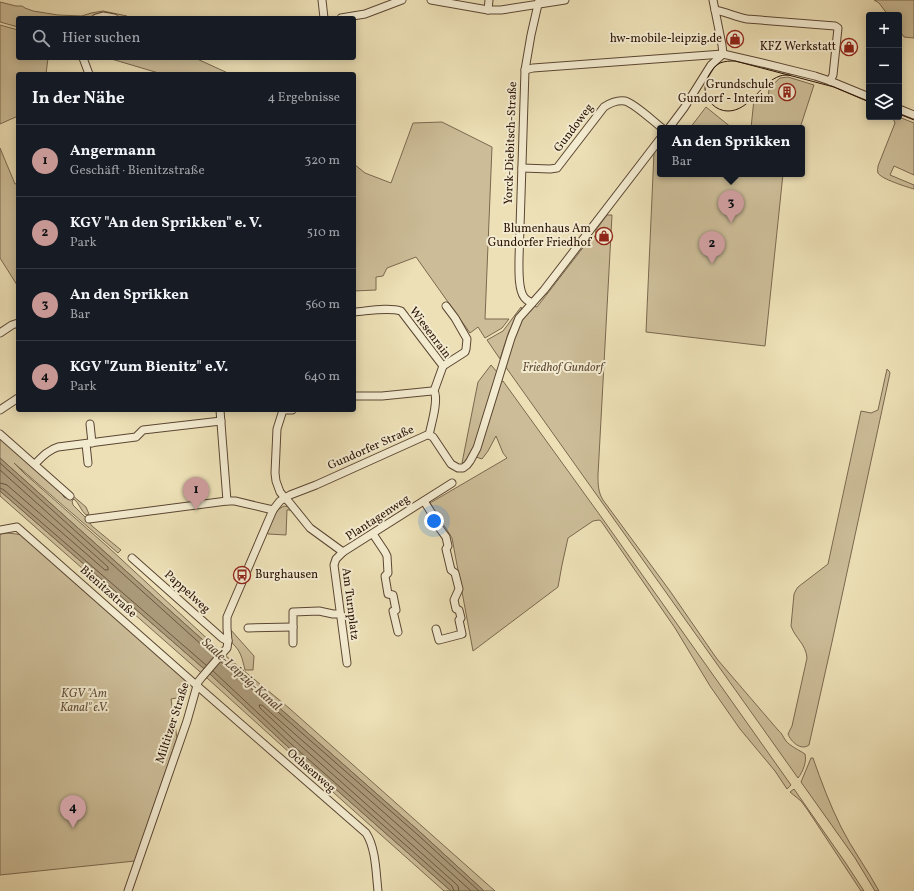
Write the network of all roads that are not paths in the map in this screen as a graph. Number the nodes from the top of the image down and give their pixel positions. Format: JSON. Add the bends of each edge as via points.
{"nodes":[{"id":1,"x":322,"y":0,"type":"edge"},
{"id":2,"x":402,"y":0,"type":"edge"},
{"id":3,"x":431,"y":0,"type":"edge"},
{"id":4,"x":489,"y":0,"type":"edge"},
{"id":5,"x":565,"y":0,"type":"edge"},
{"id":6,"x":713,"y":0,"type":"edge"},
{"id":7,"x":538,"y":2,"type":"edge"},
{"id":8,"x":488,"y":10,"type":"junction"},
{"id":9,"x":716,"y":10,"type":"junction"},
{"id":10,"x":324,"y":16,"type":"edge"},
{"id":11,"x":353,"y":16,"type":"edge"},
{"id":12,"x":723,"y":54,"type":"junction"},
{"id":13,"x":84,"y":60,"type":"edge"},
{"id":14,"x":525,"y":70,"type":"junction"},
{"id":15,"x":88,"y":72,"type":"edge"},
{"id":16,"x":830,"y":81,"type":"junction"},
{"id":17,"x":866,"y":96,"type":"edge"},
{"id":18,"x":902,"y":110,"type":"edge"},
{"id":19,"x":914,"y":115,"type":"edge"},
{"id":20,"x":658,"y":125,"type":"edge"},
{"id":21,"x":671,"y":125,"type":"edge"},
{"id":22,"x":657,"y":143,"type":"edge"},
{"id":23,"x":522,"y":168,"type":"junction"},
{"id":24,"x":532,"y":303,"type":"junction"},
{"id":25,"x":446,"y":306,"type":"dead end"},
{"id":26,"x":356,"y":312,"type":"edge"},
{"id":27,"x":16,"y":324,"type":"edge"},
{"id":28,"x":0,"y":333,"type":"edge"},
{"id":29,"x":443,"y":366,"type":"junction"},
{"id":30,"x":434,"y":391,"type":"junction"},
{"id":31,"x":356,"y":396,"type":"edge"},
{"id":32,"x":16,"y":399,"type":"edge"},
{"id":33,"x":0,"y":410,"type":"edge"},
{"id":34,"x":220,"y":412,"type":"edge"},
{"id":35,"x":282,"y":412,"type":"edge"},
{"id":36,"x":221,"y":420,"type":"junction"},
{"id":37,"x":90,"y":424,"type":"dead end"},
{"id":38,"x":0,"y":434,"type":"edge"},
{"id":39,"x":429,"y":435,"type":"junction"},
{"id":40,"x":89,"y":444,"type":"junction"},
{"id":41,"x":88,"y":463,"type":"dead end"},
{"id":42,"x":35,"y":464,"type":"junction"},
{"id":43,"x":452,"y":484,"type":"dead end"},
{"id":44,"x":70,"y":496,"type":"dead end"},
{"id":45,"x":285,"y":498,"type":"junction"},
{"id":46,"x":228,"y":500,"type":"junction"},
{"id":47,"x":424,"y":501,"type":"junction"},
{"id":48,"x":274,"y":507,"type":"junction"},
{"id":49,"x":89,"y":519,"type":"dead end"},
{"id":50,"x":0,"y":530,"type":"edge"},
{"id":51,"x":373,"y":534,"type":"junction"},
{"id":52,"x":343,"y":552,"type":"junction"},
{"id":53,"x":132,"y":558,"type":"dead end"},
{"id":54,"x":340,"y":614,"type":"junction"},
{"id":55,"x":292,"y":627,"type":"junction"},
{"id":56,"x":248,"y":628,"type":"dead end"},
{"id":57,"x":436,"y":629,"type":"dead end"},
{"id":58,"x":398,"y":632,"type":"dead end"},
{"id":59,"x":228,"y":641,"type":"junction"},
{"id":60,"x":293,"y":643,"type":"dead end"},
{"id":61,"x":347,"y":663,"type":"dead end"},
{"id":62,"x":197,"y":686,"type":"junction"},
{"id":63,"x":128,"y":891,"type":"edge"},
{"id":64,"x":378,"y":891,"type":"edge"}],
"edges":[{"from":1,"to":10,"type":"street"},
{"from":2,"to":11,"type":"street"},
{"from":3,"to":8,"type":"street"},
{"from":4,"to":8,"type":"street"},
{"from":5,"to":7,"type":"street"},
{"from":6,"to":9,"type":"street"},
{"from":7,"to":8,"type":"street","via":[[501,10]]},
{"from":7,"to":14,"type":"street","name":"Yorck-Diebitsch-Straße"},
{"from":9,"to":12,"type":"street"},
{"from":9,"to":16,"type":"street","via":[[747,20],[835,26],[838,28],[833,75]]},
{"from":12,"to":14,"type":"street"},
{"from":12,"to":16,"type":"street"},
{"from":12,"to":21,"type":"street","via":[[711,65]]},
{"from":13,"to":15,"type":"street"},
{"from":14,"to":23,"type":"street","name":"Yorck-Diebitsch-Straße"},
{"from":16,"to":17,"type":"street"},
{"from":18,"to":19,"type":"street"},
{"from":20,"to":23,"type":"street","name":"Gundoweg","via":[[630,103],[615,102],[604,107],[557,168]]},
{"from":22,"to":24,"type":"street"},
{"from":23,"to":24,"type":"street","name":"Yorck-Diebitsch-Straße","via":[[519,272],[523,294]]},
{"from":24,"to":39,"type":"street","name":"Gundorfer Straße","via":[[519,318],[477,448],[467,465],[458,468],[451,464]]},
{"from":25,"to":29,"type":"street","via":[[467,338],[465,352]]},
{"from":26,"to":29,"type":"street","name":"Wiesenrain","via":[[390,309],[401,311]]},
{"from":27,"to":28,"type":"street"},
{"from":29,"to":30,"type":"street","name":"Wiesenrain"},
{"from":30,"to":31,"type":"street"},
{"from":30,"to":39,"type":"street","name":"Wiesenrain","via":[[437,399]]},
{"from":32,"to":33,"type":"street"},
{"from":34,"to":36,"type":"street"},
{"from":35,"to":45,"type":"street","name":"Plantagenweg","via":[[277,429],[275,477]]},
{"from":36,"to":40,"type":"street","via":[[143,430],[136,437]]},
{"from":36,"to":46,"type":"street"},
{"from":37,"to":40,"type":"street"},
{"from":38,"to":42,"type":"street"},
{"from":39,"to":45,"type":"street","name":"Gundorfer Straße"},
{"from":40,"to":41,"type":"street"},
{"from":40,"to":42,"type":"street","via":[[54,449]]},
{"from":42,"to":44,"type":"street"},
{"from":43,"to":47,"type":"street","name":"Plantagenweg"},
{"from":45,"to":48,"type":"street","name":"Gundorfer Straße"},
{"from":45,"to":52,"type":"street","name":"Plantagenweg","via":[[310,528]]},
{"from":46,"to":48,"type":"street"},
{"from":46,"to":49,"type":"street"},
{"from":47,"to":51,"type":"street","name":"Plantagenweg"},
{"from":47,"to":57,"type":"street","via":[[446,537],[451,570],[455,573],[459,589],[454,600],[461,618],[459,620],[462,634],[438,640]]},
{"from":48,"to":59,"type":"street","name":"Miltitzer Straße","via":[[227,617]]},
{"from":50,"to":62,"type":"street","name":"Bienitzstraße","via":[[18,527]]},
{"from":51,"to":52,"type":"street","name":"Plantagenweg"},
{"from":51,"to":58,"type":"street","via":[[387,556],[388,573],[385,576],[388,594],[393,595],[396,610],[393,611]]},
{"from":52,"to":54,"type":"street","name":"Am Turnplatz","via":[[336,558],[334,565]]},
{"from":53,"to":59,"type":"street","name":"Pappelweg"},
{"from":54,"to":55,"type":"street","via":[[319,611],[293,612]]},
{"from":54,"to":61,"type":"street","name":"Am Turnplatz"},
{"from":55,"to":56,"type":"street"},
{"from":55,"to":60,"type":"street"},
{"from":59,"to":62,"type":"street","name":"Miltitzer Straße","via":[[227,648]]},
{"from":62,"to":63,"type":"street","name":"Miltitzer Straße"},
{"from":62,"to":64,"type":"street","name":"Ochsenweg","via":[[366,833],[372,848]]}]}
